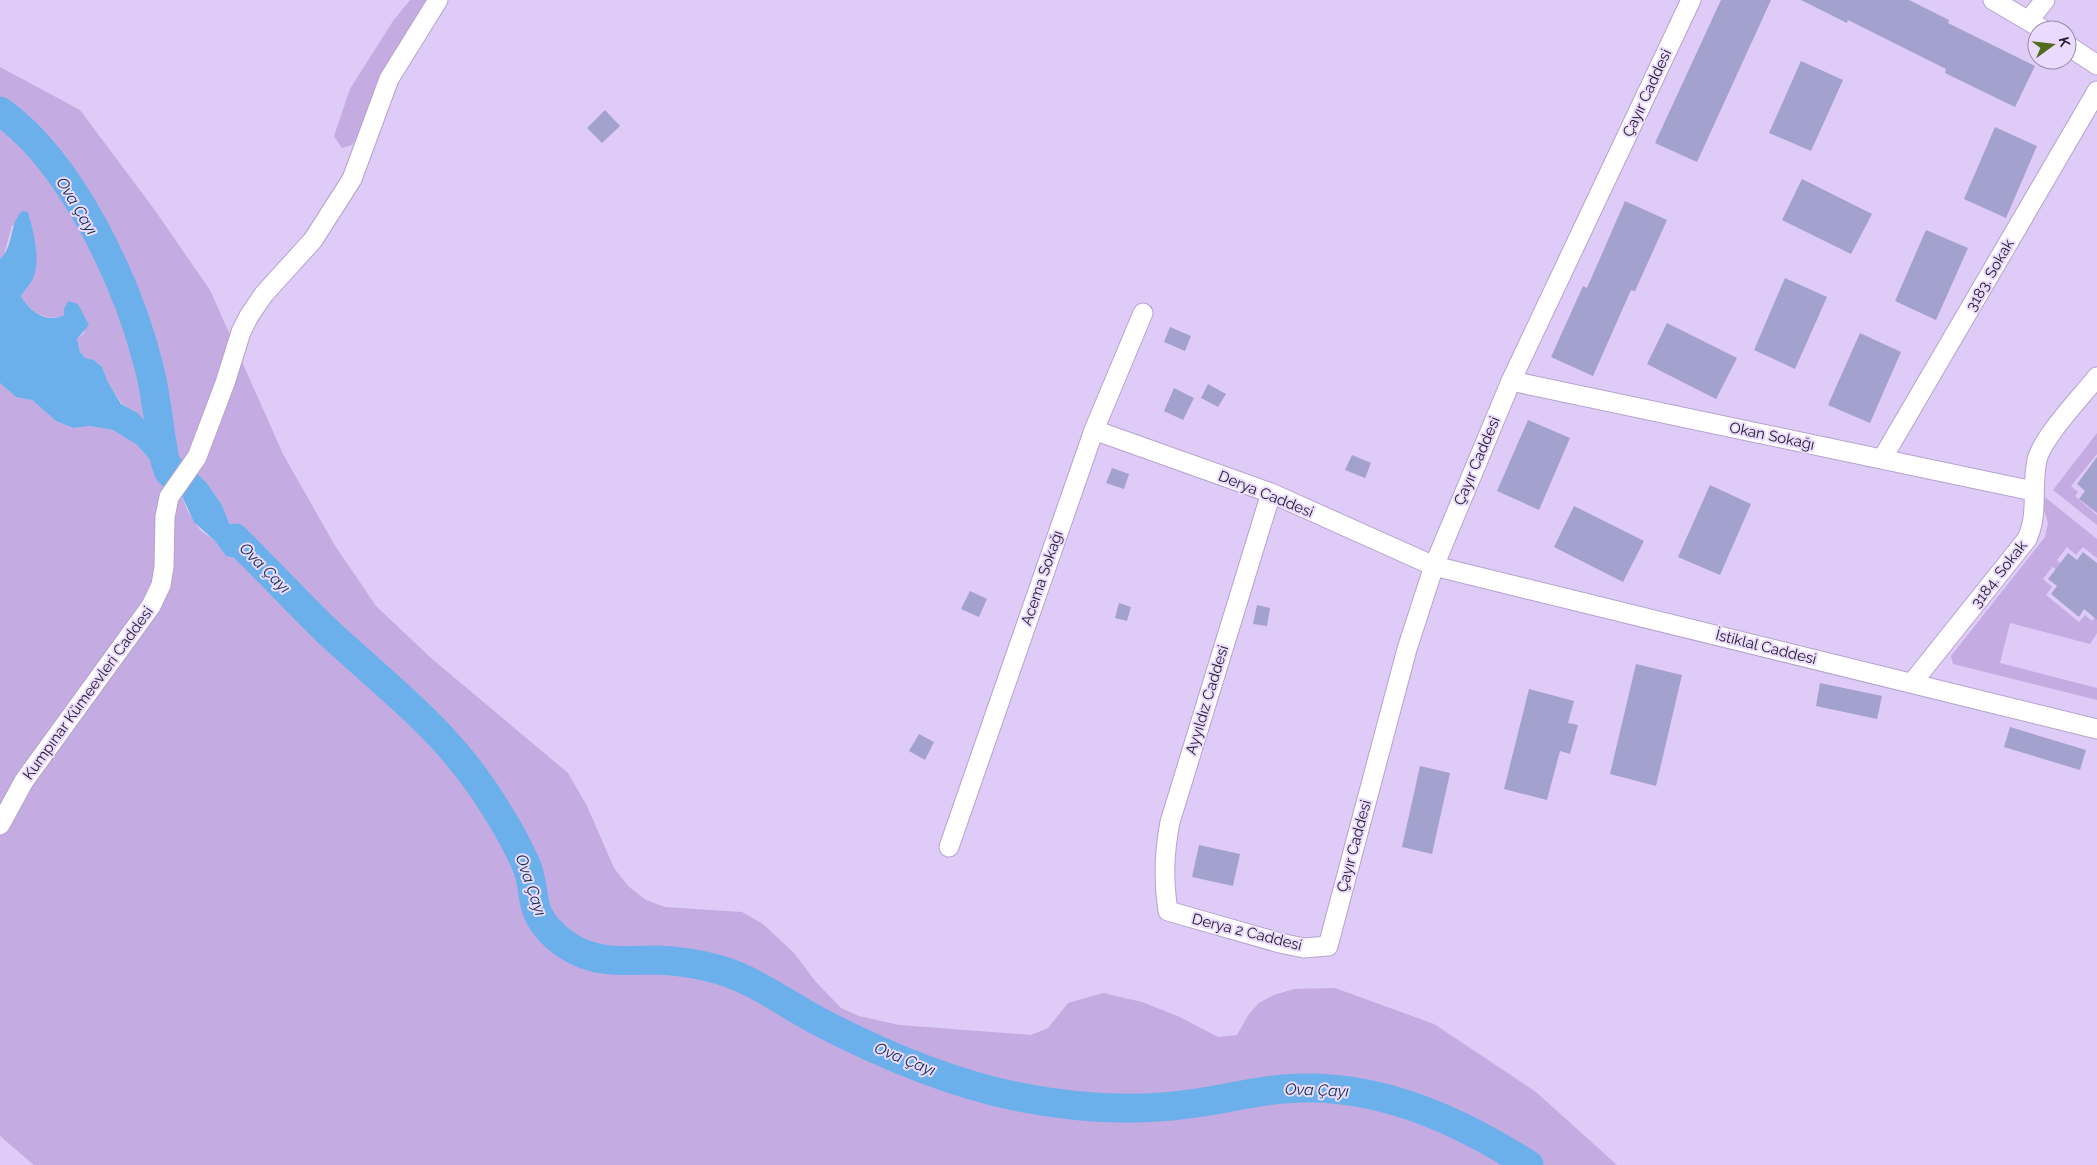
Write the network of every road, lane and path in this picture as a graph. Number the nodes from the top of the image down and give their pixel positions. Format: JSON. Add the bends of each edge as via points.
{"nodes":[{"id":1,"x":438,"y":0,"type":"edge"},
{"id":2,"x":1690,"y":0,"type":"edge"},
{"id":3,"x":1993,"y":0,"type":"edge"},
{"id":4,"x":2045,"y":0,"type":"edge"},
{"id":5,"x":2027,"y":20,"type":"edge"},
{"id":6,"x":2038,"y":20,"type":"edge"},
{"id":7,"x":2077,"y":51,"type":"edge"},
{"id":8,"x":2097,"y":64,"type":"edge"},
{"id":9,"x":2097,"y":91,"type":"edge"},
{"id":10,"x":1143,"y":313,"type":"dead end"},
{"id":11,"x":2097,"y":377,"type":"edge"},
{"id":12,"x":1511,"y":381,"type":"junction"},
{"id":13,"x":1094,"y":430,"type":"junction"},
{"id":14,"x":1882,"y":459,"type":"junction"},
{"id":15,"x":2033,"y":491,"type":"junction"},
{"id":16,"x":1271,"y":493,"type":"junction"},
{"id":17,"x":1434,"y":566,"type":"junction"},
{"id":18,"x":1912,"y":683,"type":"junction"},
{"id":19,"x":2097,"y":730,"type":"edge"},
{"id":20,"x":0,"y":826,"type":"edge"},
{"id":21,"x":949,"y":847,"type":"dead end"},
{"id":22,"x":1168,"y":910,"type":"joint"},
{"id":23,"x":1328,"y":946,"type":"joint"}],
"edges":[{"from":1,"to":20,"type":"street","name":"Kumpınar Kümeevleri Caddesi","via":[[389,79],[352,179],[313,240],[248,316],[196,457],[169,497],[165,517],[164,567],[161,585],[151,606],[24,781]]},
{"from":2,"to":12,"type":"street","name":"Çayır Caddesi"},
{"from":3,"to":5,"type":"street"},
{"from":4,"to":6,"type":"street"},
{"from":7,"to":8,"type":"street"},
{"from":9,"to":14,"type":"street","name":"3183. Sokak"},
{"from":10,"to":13,"type":"street","name":"Acema Sokağı"},
{"from":11,"to":15,"type":"street","name":"3184. Sokak","via":[[2040,448]]},
{"from":12,"to":14,"type":"street","name":"Okan Sokağı"},
{"from":12,"to":17,"type":"street","name":"Çayır Caddesi"},
{"from":13,"to":16,"type":"street","name":"Derya Caddesi"},
{"from":13,"to":21,"type":"street","name":"Acema Sokağı"},
{"from":14,"to":15,"type":"street","name":"Okan Sokağı"},
{"from":15,"to":18,"type":"street","name":"3184. Sokak","via":[[2034,525],[2028,539]]},
{"from":16,"to":17,"type":"street","name":"Derya Caddesi"},
{"from":16,"to":22,"type":"street","name":"Ayyıldız Caddesi","via":[[1170,822],[1163,880]]},
{"from":17,"to":18,"type":"street","name":"İstiklal Caddesi"},
{"from":17,"to":23,"type":"street","name":"Çayır Caddesi","via":[[1407,649]]},
{"from":18,"to":19,"type":"street","name":"İstiklal Caddesi"},
{"from":22,"to":23,"type":"street","name":"Derya 2 Caddesi","via":[[1280,943],[1304,948]]}]}
